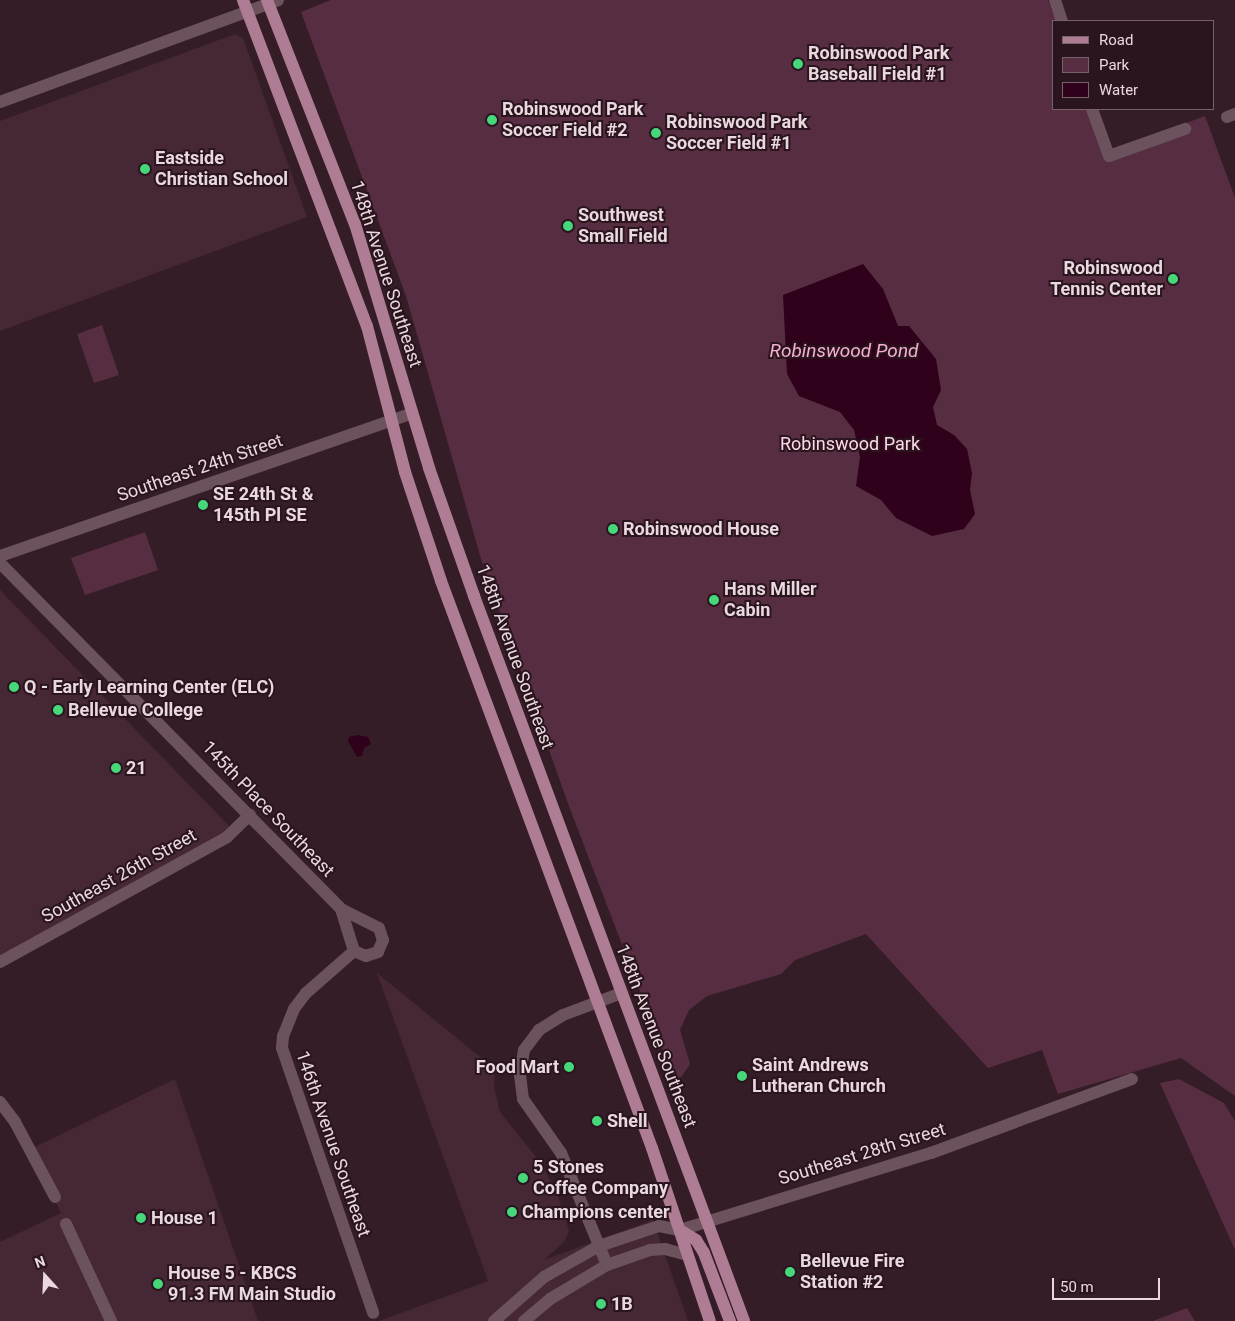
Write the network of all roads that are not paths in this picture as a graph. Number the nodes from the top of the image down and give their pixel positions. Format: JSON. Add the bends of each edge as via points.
{"nodes":[{"id":1,"x":1055,"y":0,"type":"edge"},
{"id":2,"x":271,"y":1,"type":"edge"},
{"id":3,"x":245,"y":6,"type":"edge"},
{"id":4,"x":1062,"y":20,"type":"edge"},
{"id":5,"x":0,"y":102,"type":"edge"},
{"id":6,"x":1092,"y":110,"type":"edge"},
{"id":7,"x":1185,"y":129,"type":"dead end"},
{"id":8,"x":412,"y":413,"type":"junction"},
{"id":9,"x":391,"y":420,"type":"junction"},
{"id":10,"x":0,"y":556,"type":"edge"},
{"id":11,"x":0,"y":563,"type":"edge"},
{"id":12,"x":250,"y":815,"type":"junction"},
{"id":13,"x":342,"y":909,"type":"junction"},
{"id":14,"x":354,"y":951,"type":"junction"},
{"id":15,"x":0,"y":962,"type":"edge"},
{"id":16,"x":619,"y":994,"type":"junction"},
{"id":17,"x":598,"y":1002,"type":"junction"},
{"id":18,"x":1132,"y":1079,"type":"dead end"},
{"id":19,"x":0,"y":1102,"type":"edge"},
{"id":20,"x":55,"y":1197,"type":"dead end"},
{"id":21,"x":708,"y":1220,"type":"junction"},
{"id":22,"x":66,"y":1224,"type":"dead end"},
{"id":23,"x":680,"y":1230,"type":"junction"},
{"id":24,"x":599,"y":1246,"type":"junction"},
{"id":25,"x":687,"y":1255,"type":"junction"},
{"id":26,"x":607,"y":1265,"type":"junction"},
{"id":27,"x":373,"y":1313,"type":"dead end"},
{"id":28,"x":111,"y":1321,"type":"edge"},
{"id":29,"x":494,"y":1321,"type":"edge"},
{"id":30,"x":524,"y":1321,"type":"edge"},
{"id":31,"x":710,"y":1321,"type":"edge"},
{"id":32,"x":730,"y":1321,"type":"edge"},
{"id":33,"x":744,"y":1321,"type":"edge"}],
"edges":[{"from":1,"to":4,"type":"street"},
{"from":2,"to":3,"type":"street"},
{"from":2,"to":8,"type":"main road","name":"148th Avenue Southeast","via":[[355,224]]},
{"from":3,"to":5,"type":"street"},
{"from":3,"to":9,"type":"main road","name":"148th Avenue Southeast","via":[[367,326]]},
{"from":6,"to":7,"type":"street","via":[[1109,156]]},
{"from":8,"to":9,"type":"street","name":"Southeast 24th Street"},
{"from":8,"to":16,"type":"main road","name":"148th Avenue Southeast","via":[[474,596]]},
{"from":9,"to":10,"type":"street","name":"Southeast 24th Street"},
{"from":9,"to":17,"type":"main road","name":"148th Avenue Southeast","via":[[441,581]]},
{"from":11,"to":12,"type":"street","name":"145th Place Southeast"},
{"from":12,"to":13,"type":"street","name":"145th Place Southeast"},
{"from":12,"to":15,"type":"street","name":"Southeast 26th Street","via":[[227,837]]},
{"from":13,"to":14,"type":"street"},
{"from":13,"to":14,"type":"street","via":[[373,924],[382,934],[378,952],[366,956]]},
{"from":14,"to":27,"type":"street","name":"146th Avenue Southeast","via":[[306,993],[294,1009],[283,1036],[282,1048]]},
{"from":16,"to":17,"type":"street"},
{"from":16,"to":21,"type":"main road","name":"148th Avenue Southeast"},
{"from":17,"to":23,"type":"main road","name":"148th Avenue Southeast"},
{"from":17,"to":24,"type":"street","via":[[557,1018],[539,1030],[524,1050],[520,1075],[523,1099],[561,1153]]},
{"from":18,"to":21,"type":"street","name":"Southeast 28th Street","via":[[931,1153]]},
{"from":19,"to":20,"type":"street"},
{"from":21,"to":23,"type":"street","name":"Southeast 28th Street"},
{"from":21,"to":33,"type":"main road","name":"148th Avenue Southeast"},
{"from":22,"to":28,"type":"street"},
{"from":23,"to":24,"type":"street","name":"Southeast 28th Street","via":[[659,1226]]},
{"from":23,"to":25,"type":"main road","name":"148th Avenue Southeast"},
{"from":23,"to":32,"type":"main road","via":[[696,1240],[704,1252]]},
{"from":24,"to":26,"type":"street"},
{"from":24,"to":29,"type":"street","name":"Southeast 28th Street","via":[[544,1277]]},
{"from":25,"to":26,"type":"street","via":[[665,1249],[650,1250]]},
{"from":25,"to":31,"type":"main road","name":"148th Avenue Southeast"},
{"from":26,"to":30,"type":"street","via":[[550,1299]]}]}
